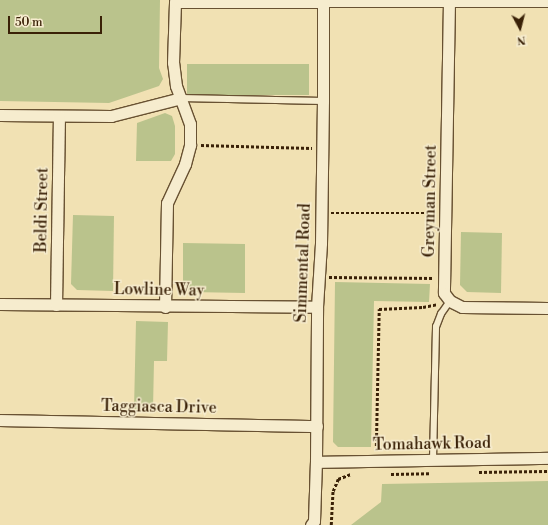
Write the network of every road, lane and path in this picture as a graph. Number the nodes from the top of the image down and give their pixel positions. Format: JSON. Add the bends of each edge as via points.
{"nodes":[{"id":1,"x":323,"y":1,"type":"junction"},
{"id":2,"x":449,"y":1,"type":"junction"},
{"id":3,"x":548,"y":1,"type":"edge"},
{"id":4,"x":181,"y":98,"type":"junction"},
{"id":5,"x":323,"y":101,"type":"junction"},
{"id":6,"x":0,"y":115,"type":"edge"},
{"id":7,"x":59,"y":116,"type":"junction"},
{"id":8,"x":190,"y":145,"type":"junction"},
{"id":9,"x":322,"y":148,"type":"junction"},
{"id":10,"x":321,"y":213,"type":"junction"},
{"id":11,"x":447,"y":213,"type":"junction"},
{"id":12,"x":319,"y":277,"type":"junction"},
{"id":13,"x":444,"y":278,"type":"junction"},
{"id":14,"x":450,"y":301,"type":"junction"},
{"id":15,"x":0,"y":304,"type":"edge"},
{"id":16,"x":56,"y":305,"type":"junction"},
{"id":17,"x":165,"y":307,"type":"junction"},
{"id":18,"x":317,"y":307,"type":"junction"},
{"id":19,"x":423,"y":307,"type":"dead end"},
{"id":20,"x":548,"y":308,"type":"edge"},
{"id":21,"x":0,"y":420,"type":"edge"},
{"id":22,"x":316,"y":426,"type":"junction"},
{"id":23,"x":548,"y":458,"type":"edge"},
{"id":24,"x":432,"y":460,"type":"junction"},
{"id":25,"x":376,"y":461,"type":"junction"},
{"id":26,"x":316,"y":462,"type":"junction"},
{"id":27,"x":472,"y":470,"type":"dead end"},
{"id":28,"x":548,"y":471,"type":"edge"},
{"id":29,"x":352,"y":473,"type":"dead end"},
{"id":30,"x":434,"y":473,"type":"dead end"},
{"id":31,"x":383,"y":474,"type":"dead end"},
{"id":32,"x":311,"y":525,"type":"edge"},
{"id":33,"x":331,"y":525,"type":"edge"}],
"edges":[{"from":1,"to":2,"type":"street"},
{"from":1,"to":4,"type":"street","via":[[175,2],[173,63],[176,86]]},
{"from":1,"to":5,"type":"street","name":"Simmental Road"},
{"from":2,"to":3,"type":"street"},
{"from":2,"to":11,"type":"street","name":"Greyman Street"},
{"from":4,"to":5,"type":"lane"},
{"from":4,"to":7,"type":"street","via":[[111,116]]},
{"from":4,"to":8,"type":"street","via":[[190,124]]},
{"from":5,"to":9,"type":"street","name":"Simmental Road"},
{"from":6,"to":7,"type":"street"},
{"from":7,"to":16,"type":"street","name":"Beldi Street"},
{"from":8,"to":9,"type":"path"},
{"from":8,"to":17,"type":"street","via":[[185,164],[167,203]]},
{"from":9,"to":10,"type":"street","name":"Simmental Road"},
{"from":10,"to":11,"type":"path"},
{"from":10,"to":12,"type":"street","name":"Simmental Road"},
{"from":11,"to":13,"type":"street","name":"Greyman Street"},
{"from":12,"to":13,"type":"path"},
{"from":12,"to":18,"type":"street","name":"Simmental Road"},
{"from":13,"to":14,"type":"street","name":"Greyman Street","via":[[444,293]]},
{"from":14,"to":20,"type":"street","via":[[462,307]]},
{"from":14,"to":24,"type":"lane","via":[[436,327]]},
{"from":15,"to":16,"type":"street","name":"Lowline Way"},
{"from":16,"to":17,"type":"street","name":"Lowline Way"},
{"from":17,"to":18,"type":"street","name":"Lowline Way"},
{"from":18,"to":22,"type":"street","name":"Simmental Road"},
{"from":19,"to":25,"type":"path","via":[[379,309]]},
{"from":21,"to":22,"type":"street","name":"Taggiasca Drive"},
{"from":22,"to":26,"type":"street","name":"Simmental Road"},
{"from":23,"to":24,"type":"street","name":"Tomahawk Road"},
{"from":24,"to":25,"type":"street","name":"Tomahawk Road"},
{"from":25,"to":26,"type":"street","name":"Tomahawk Road"},
{"from":26,"to":32,"type":"street","name":"Simmental Road","via":[[314,521]]},
{"from":27,"to":28,"type":"path","via":[[485,473]]},
{"from":29,"to":33,"type":"path","via":[[338,480],[333,491]]},
{"from":30,"to":31,"type":"path"}]}
